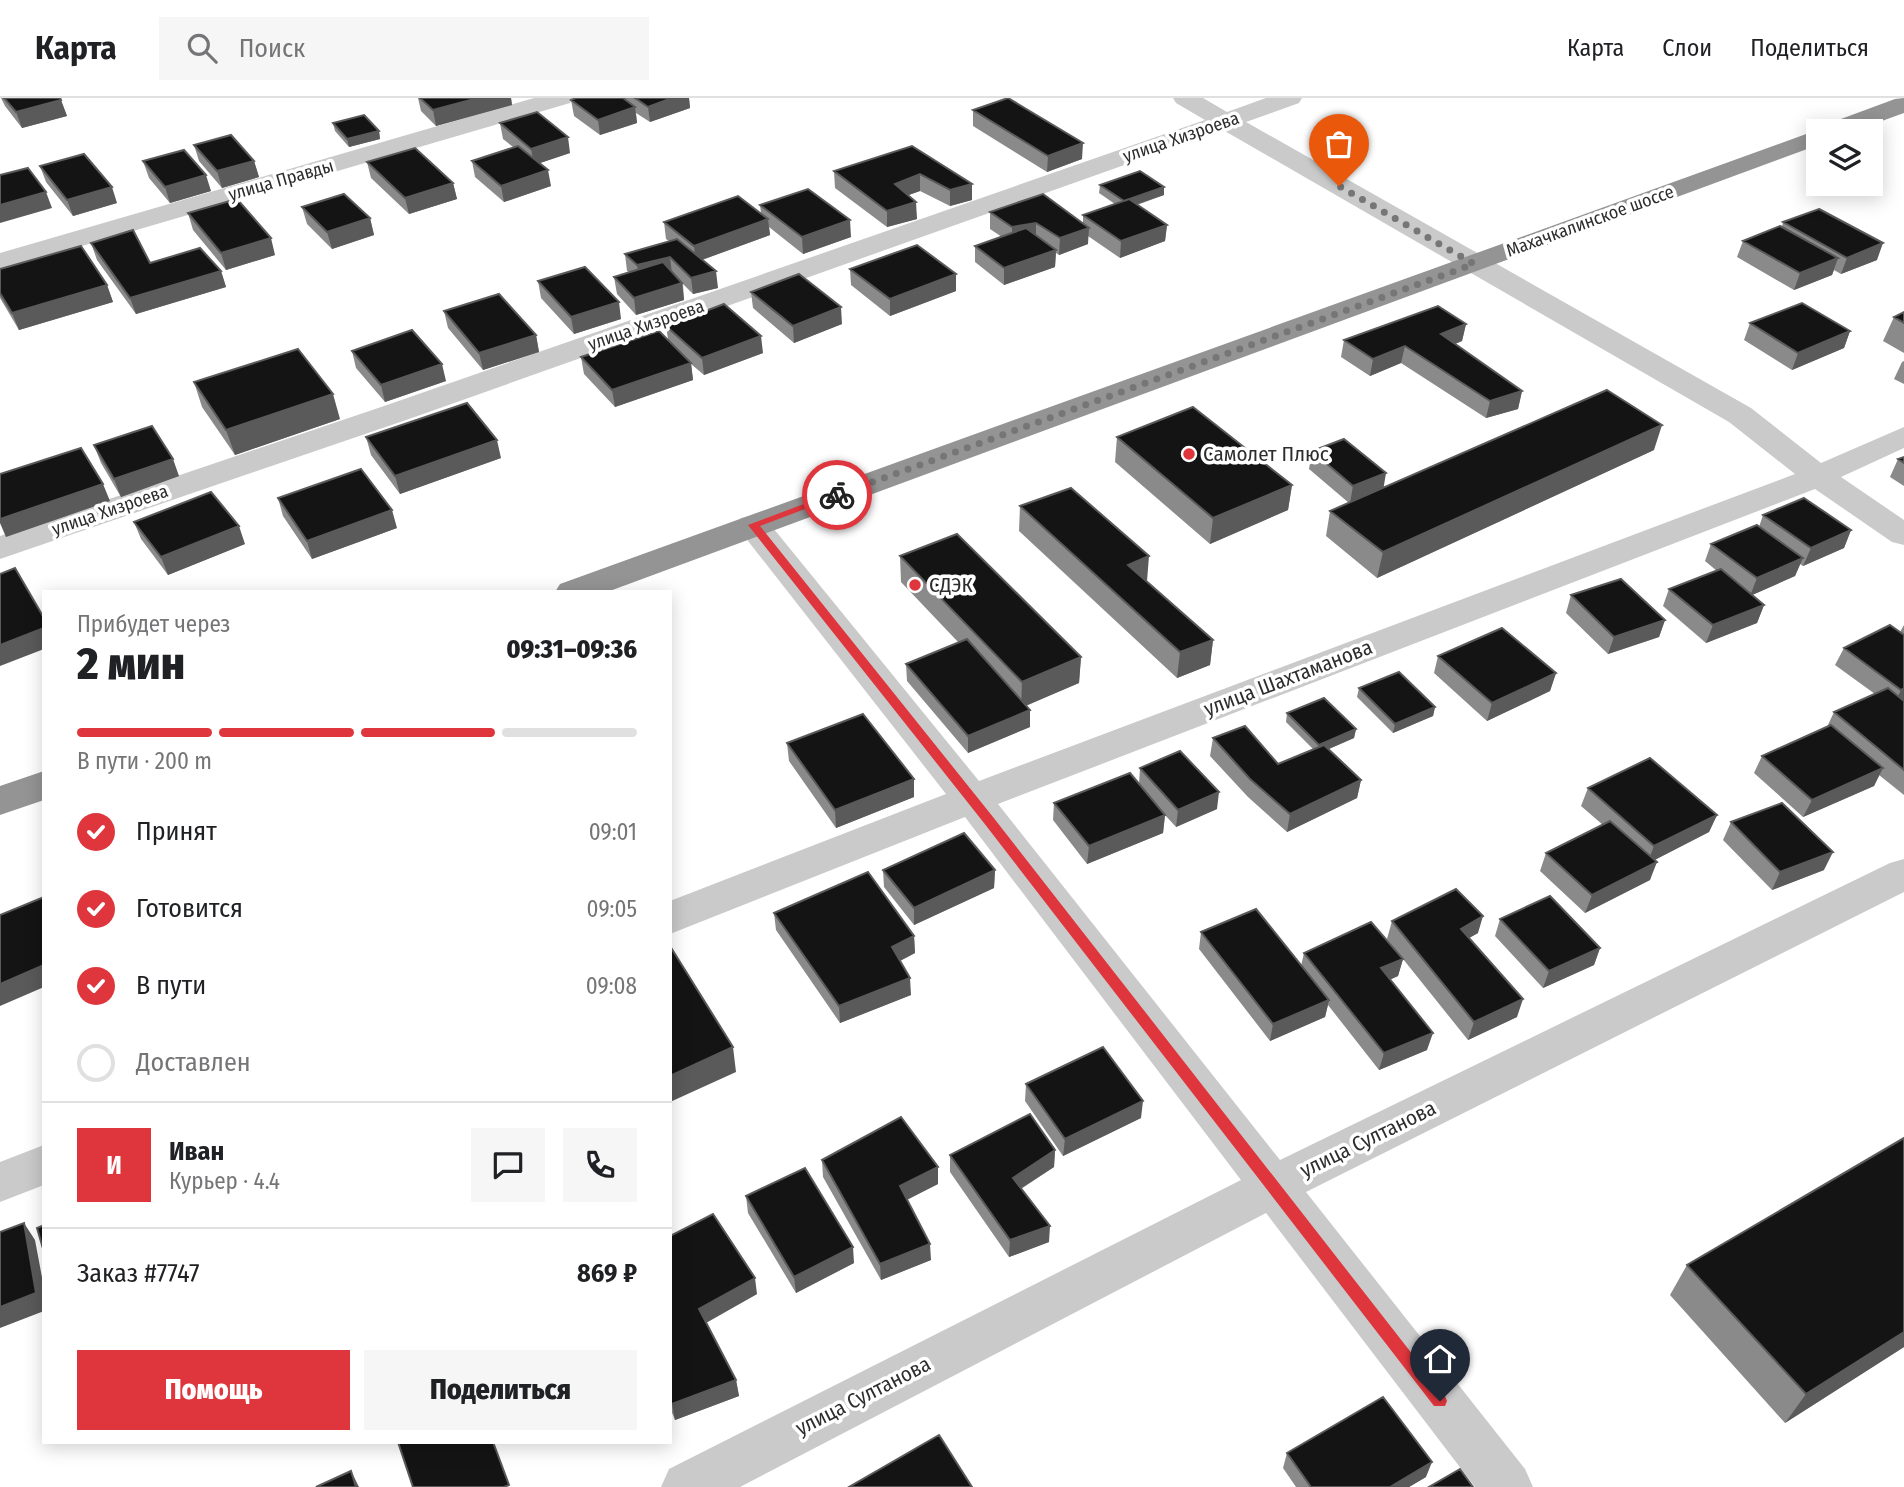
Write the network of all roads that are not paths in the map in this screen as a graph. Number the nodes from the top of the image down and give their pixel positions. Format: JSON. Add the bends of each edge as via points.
{"nodes":[{"id":1,"x":561,"y":98,"type":"edge"},
{"id":2,"x":1185,"y":98,"type":"edge"},
{"id":3,"x":1290,"y":98,"type":"edge"},
{"id":4,"x":1904,"y":104,"type":"edge"},
{"id":5,"x":1863,"y":119,"type":"edge"},
{"id":6,"x":1226,"y":121,"type":"junction"},
{"id":7,"x":1806,"y":140,"type":"edge"},
{"id":8,"x":0,"y":262,"type":"edge"},
{"id":9,"x":1474,"y":264,"type":"junction"},
{"id":10,"x":1904,"y":436,"type":"edge"},
{"id":11,"x":1818,"y":476,"type":"junction"},
{"id":12,"x":753,"y":525,"type":"junction"},
{"id":13,"x":1904,"y":535,"type":"edge"},
{"id":14,"x":0,"y":548,"type":"edge"},
{"id":15,"x":577,"y":590,"type":"edge"},
{"id":16,"x":42,"y":786,"type":"edge"},
{"id":17,"x":972,"y":799,"type":"junction"},
{"id":18,"x":0,"y":801,"type":"edge"},
{"id":19,"x":1904,"y":874,"type":"edge"},
{"id":20,"x":672,"y":917,"type":"edge"},
{"id":21,"x":42,"y":1166,"type":"edge"},
{"id":22,"x":0,"y":1182,"type":"edge"},
{"id":23,"x":1273,"y":1186,"type":"junction"},
{"id":24,"x":687,"y":1487,"type":"edge"},
{"id":25,"x":1507,"y":1487,"type":"edge"}],
"edges":[{"from":1,"to":8,"type":"street","name":"улица Правды"},
{"from":2,"to":6,"type":"street"},
{"from":3,"to":6,"type":"street","name":"улица Хизроева"},
{"from":4,"to":5,"type":"highway"},
{"from":6,"to":9,"type":"street"},
{"from":6,"to":14,"type":"street","name":"улица Хизроева"},
{"from":7,"to":9,"type":"highway","name":"Махачкалинское шоссе"},
{"from":9,"to":11,"type":"street","via":[[1740,415]]},
{"from":9,"to":12,"type":"highway","name":"Махачкалинское шоссе"},
{"from":10,"to":11,"type":"street","name":"улица Шахтаманова"},
{"from":11,"to":13,"type":"street"},
{"from":11,"to":17,"type":"street","name":"улица Шахтаманова"},
{"from":12,"to":15,"type":"highway","name":"Махачкалинское шоссе"},
{"from":12,"to":17,"type":"street"},
{"from":16,"to":18,"type":"highway"},
{"from":17,"to":20,"type":"street","name":"улица Шахтаманова"},
{"from":17,"to":23,"type":"street"},
{"from":19,"to":23,"type":"street","name":"улица Султанова"},
{"from":21,"to":22,"type":"street"},
{"from":23,"to":24,"type":"street","name":"улица Султанова"},
{"from":23,"to":25,"type":"street"}]}
